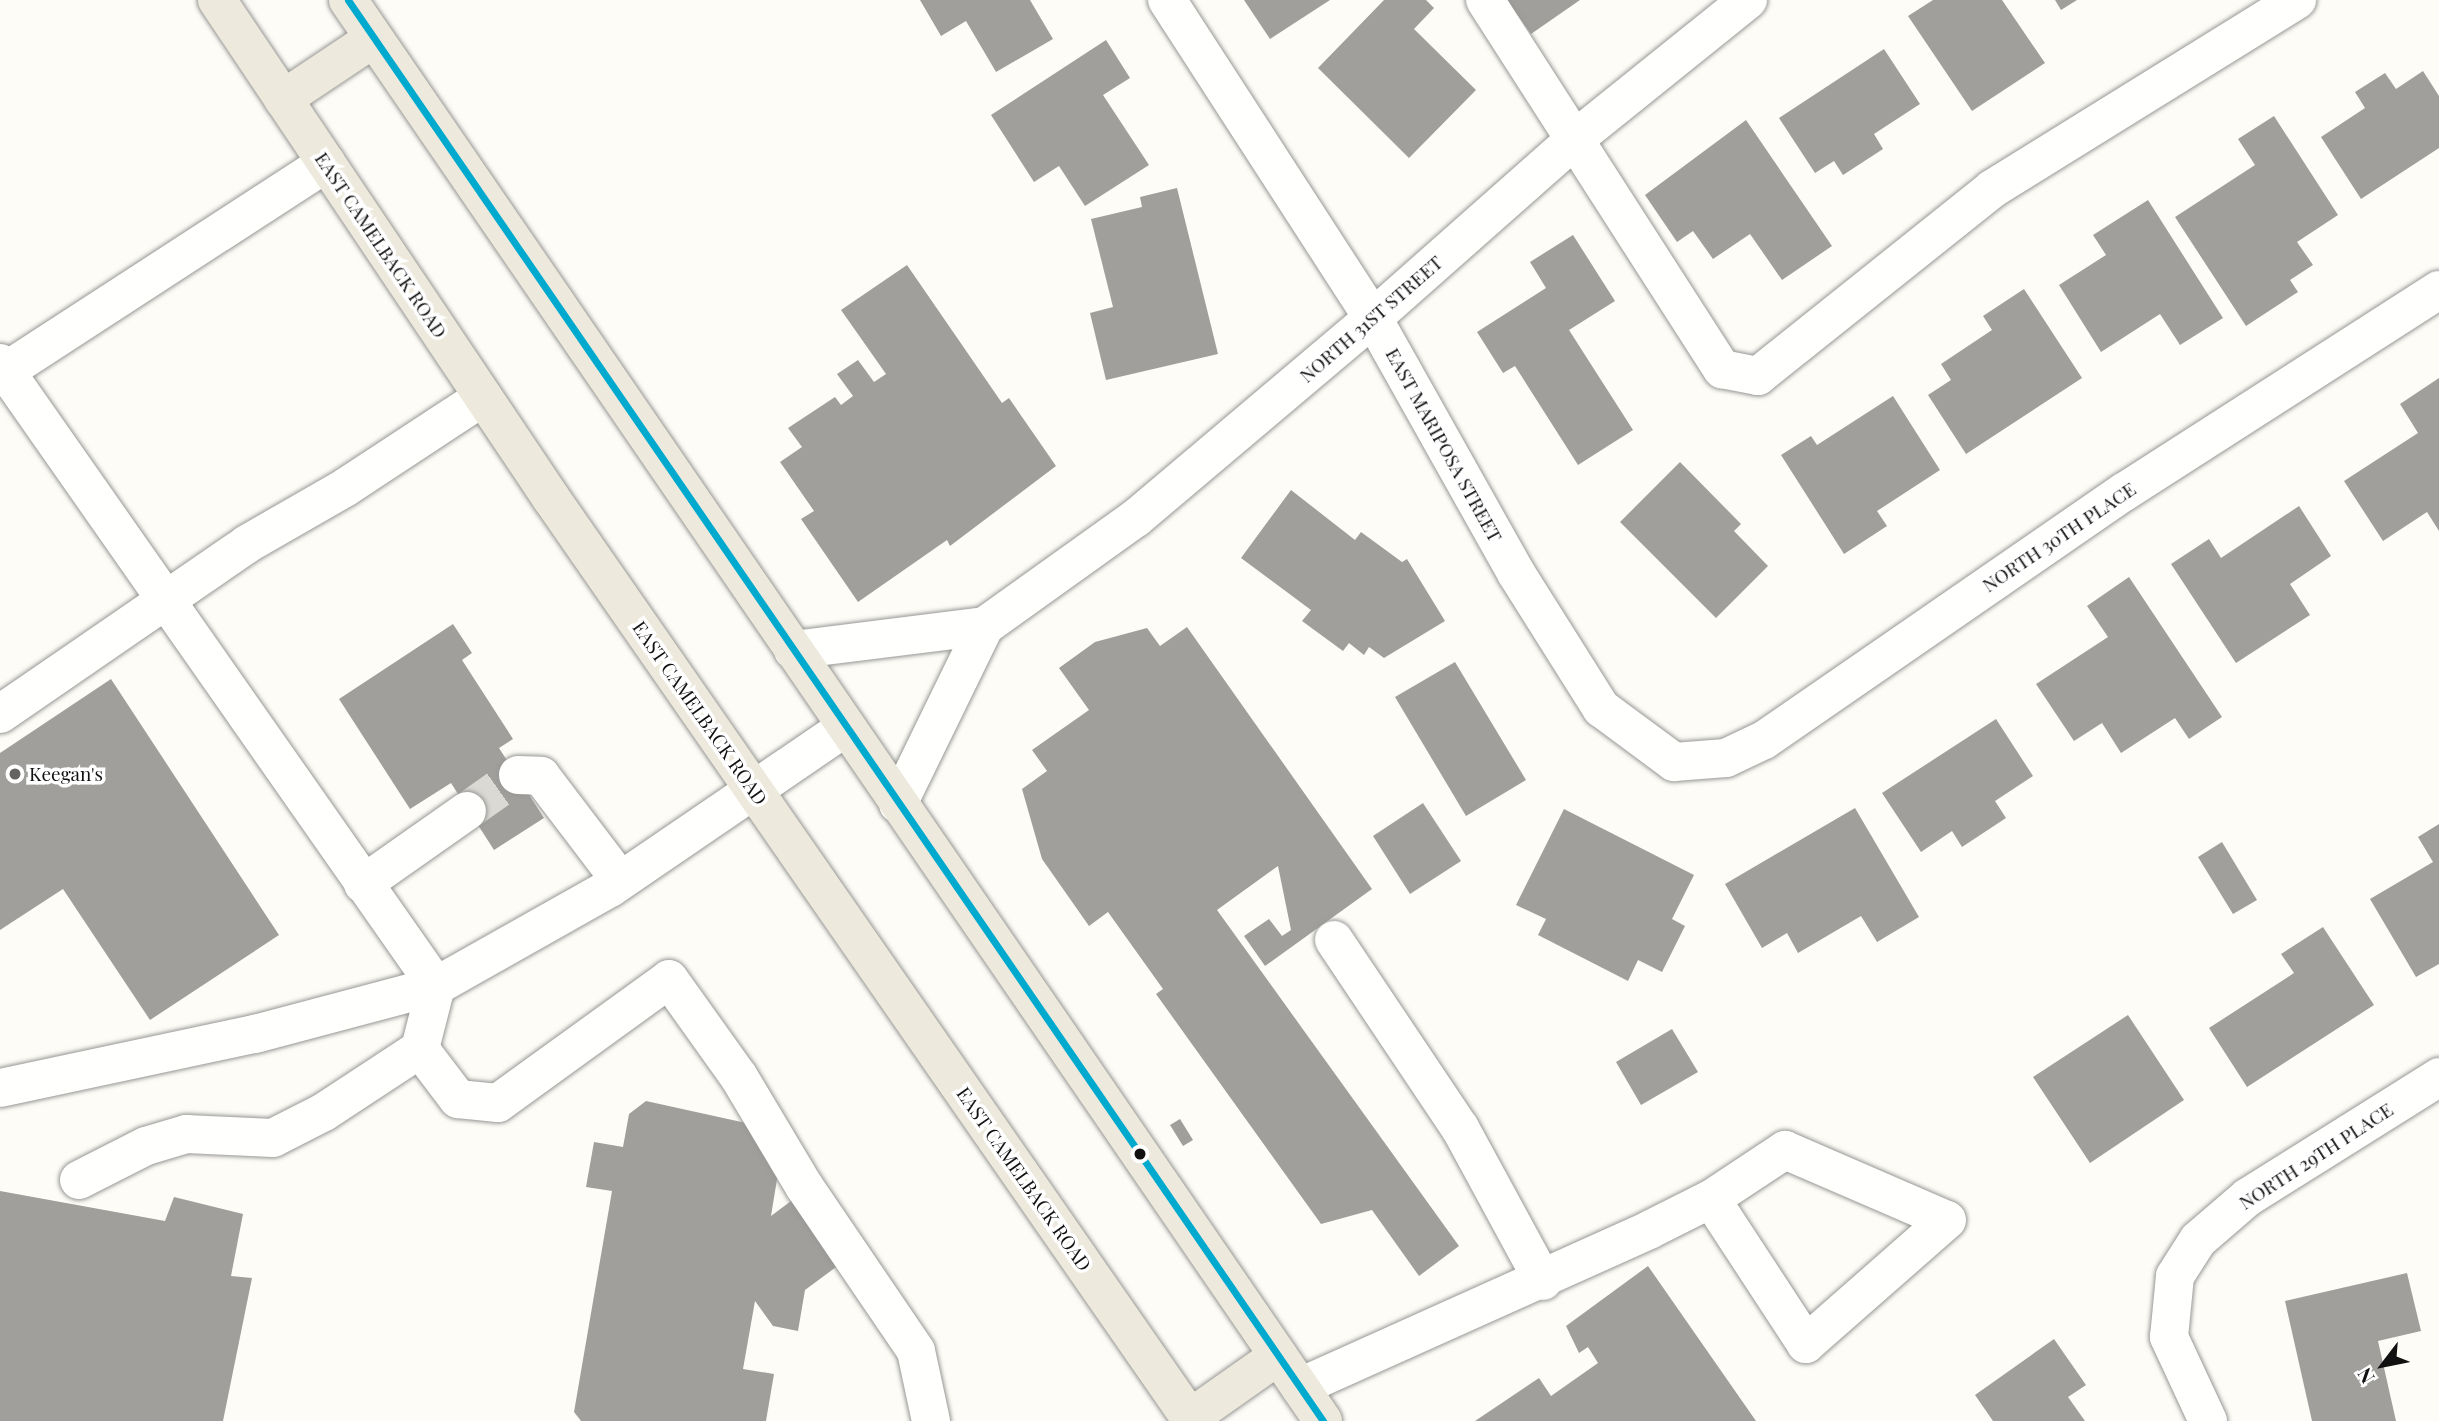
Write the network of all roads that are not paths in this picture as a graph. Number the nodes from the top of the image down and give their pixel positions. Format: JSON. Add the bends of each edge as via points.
{"nodes":[{"id":1,"x":217,"y":0,"type":"edge"},
{"id":2,"x":348,"y":0,"type":"edge"},
{"id":3,"x":1167,"y":0,"type":"edge"},
{"id":4,"x":1485,"y":0,"type":"edge"},
{"id":5,"x":1748,"y":0,"type":"edge"},
{"id":6,"x":2297,"y":0,"type":"edge"},
{"id":7,"x":373,"y":39,"type":"junction"},
{"id":8,"x":283,"y":99,"type":"junction"},
{"id":9,"x":1574,"y":139,"type":"junction"},
{"id":10,"x":326,"y":163,"type":"junction"},
{"id":11,"x":2439,"y":290,"type":"edge"},
{"id":12,"x":1373,"y":318,"type":"junction"},
{"id":13,"x":3,"y":367,"type":"edge"},
{"id":14,"x":483,"y":397,"type":"junction"},
{"id":15,"x":163,"y":602,"type":"junction"},
{"id":16,"x":985,"y":626,"type":"junction"},
{"id":17,"x":793,"y":650,"type":"junction"},
{"id":18,"x":0,"y":714,"type":"edge"},
{"id":19,"x":846,"y":727,"type":"junction"},
{"id":20,"x":1674,"y":762,"type":"joint"},
{"id":21,"x":518,"y":775,"type":"dead end"},
{"id":22,"x":751,"y":788,"type":"junction"},
{"id":23,"x":898,"y":804,"type":"junction"},
{"id":24,"x":467,"y":811,"type":"tunnel mouth"},
{"id":25,"x":620,"y":880,"type":"junction"},
{"id":26,"x":363,"y":884,"type":"junction"},
{"id":27,"x":1335,"y":940,"type":"dead end"},
{"id":28,"x":436,"y":986,"type":"junction"},
{"id":29,"x":420,"y":1049,"type":"junction"},
{"id":30,"x":2439,"y":1077,"type":"edge"},
{"id":31,"x":0,"y":1088,"type":"edge"},
{"id":32,"x":79,"y":1180,"type":"dead end"},
{"id":33,"x":1711,"y":1199,"type":"junction"},
{"id":34,"x":1543,"y":1281,"type":"junction"},
{"id":35,"x":1279,"y":1356,"type":"junction"},
{"id":36,"x":1300,"y":1387,"type":"junction"},
{"id":37,"x":1191,"y":1420,"type":"edge"},
{"id":38,"x":931,"y":1421,"type":"edge"},
{"id":39,"x":1324,"y":1421,"type":"edge"},
{"id":40,"x":2208,"y":1421,"type":"edge"}],
"edges":[{"from":1,"to":8,"type":"main road","name":"EAST CAMELBACK ROAD"},
{"from":2,"to":7,"type":"main road"},
{"from":3,"to":12,"type":"street","name":"EAST MARIPOSA STREET"},
{"from":4,"to":9,"type":"street"},
{"from":5,"to":9,"type":"street","name":"NORTH 31ST STREET"},
{"from":6,"to":9,"type":"street","via":[[1992,189],[1758,376],[1722,369]]},
{"from":7,"to":8,"type":"main road"},
{"from":7,"to":17,"type":"main road"},
{"from":8,"to":10,"type":"main road","name":"EAST CAMELBACK ROAD"},
{"from":9,"to":12,"type":"street","name":"NORTH 31ST STREET"},
{"from":10,"to":13,"type":"street"},
{"from":10,"to":14,"type":"main road","name":"EAST CAMELBACK ROAD"},
{"from":11,"to":20,"type":"street","name":"NORTH 30TH PLACE","via":[[2124,492],[1764,740],[1726,758]]},
{"from":12,"to":16,"type":"street","name":"NORTH 31ST STREET","via":[[1136,518]]},
{"from":12,"to":20,"type":"street","name":"EAST MARIPOSA STREET","via":[[1516,573],[1601,708]]},
{"from":13,"to":15,"type":"street"},
{"from":14,"to":15,"type":"street"},
{"from":14,"to":22,"type":"main road","name":"EAST CAMELBACK ROAD"},
{"from":15,"to":18,"type":"street"},
{"from":15,"to":26,"type":"street"},
{"from":16,"to":17,"type":"street","name":"NORTH 31ST STREET"},
{"from":16,"to":23,"type":"street","name":"NORTH 31ST STREET"},
{"from":17,"to":19,"type":"main road"},
{"from":19,"to":22,"type":"street"},
{"from":19,"to":23,"type":"main road"},
{"from":21,"to":25,"type":"street","via":[[541,776]]},
{"from":22,"to":25,"type":"street"},
{"from":22,"to":37,"type":"main road","name":"EAST CAMELBACK ROAD"},
{"from":23,"to":35,"type":"main road"},
{"from":24,"to":26,"type":"street"},
{"from":25,"to":28,"type":"street"},
{"from":26,"to":28,"type":"street"},
{"from":27,"to":34,"type":"street","via":[[1460,1128]]},
{"from":28,"to":29,"type":"street"},
{"from":28,"to":31,"type":"street","via":[[255,1034]]},
{"from":29,"to":32,"type":"street","via":[[324,1112],[274,1138],[186,1134],[146,1146]]},
{"from":29,"to":38,"type":"street","via":[[458,1099],[498,1102],[669,979],[739,1077],[804,1186],[916,1351]]},
{"from":30,"to":40,"type":"street","name":"NORTH 29TH PLACE","via":[[2248,1198],[2198,1240],[2175,1276],[2169,1337]]},
{"from":33,"to":33,"type":"street","via":[[1785,1150],[1947,1220],[1806,1344]]},
{"from":33,"to":34,"type":"street"},
{"from":34,"to":36,"type":"street"},
{"from":35,"to":36,"type":"main road"},
{"from":35,"to":37,"type":"main road"},
{"from":36,"to":39,"type":"main road"}]}
